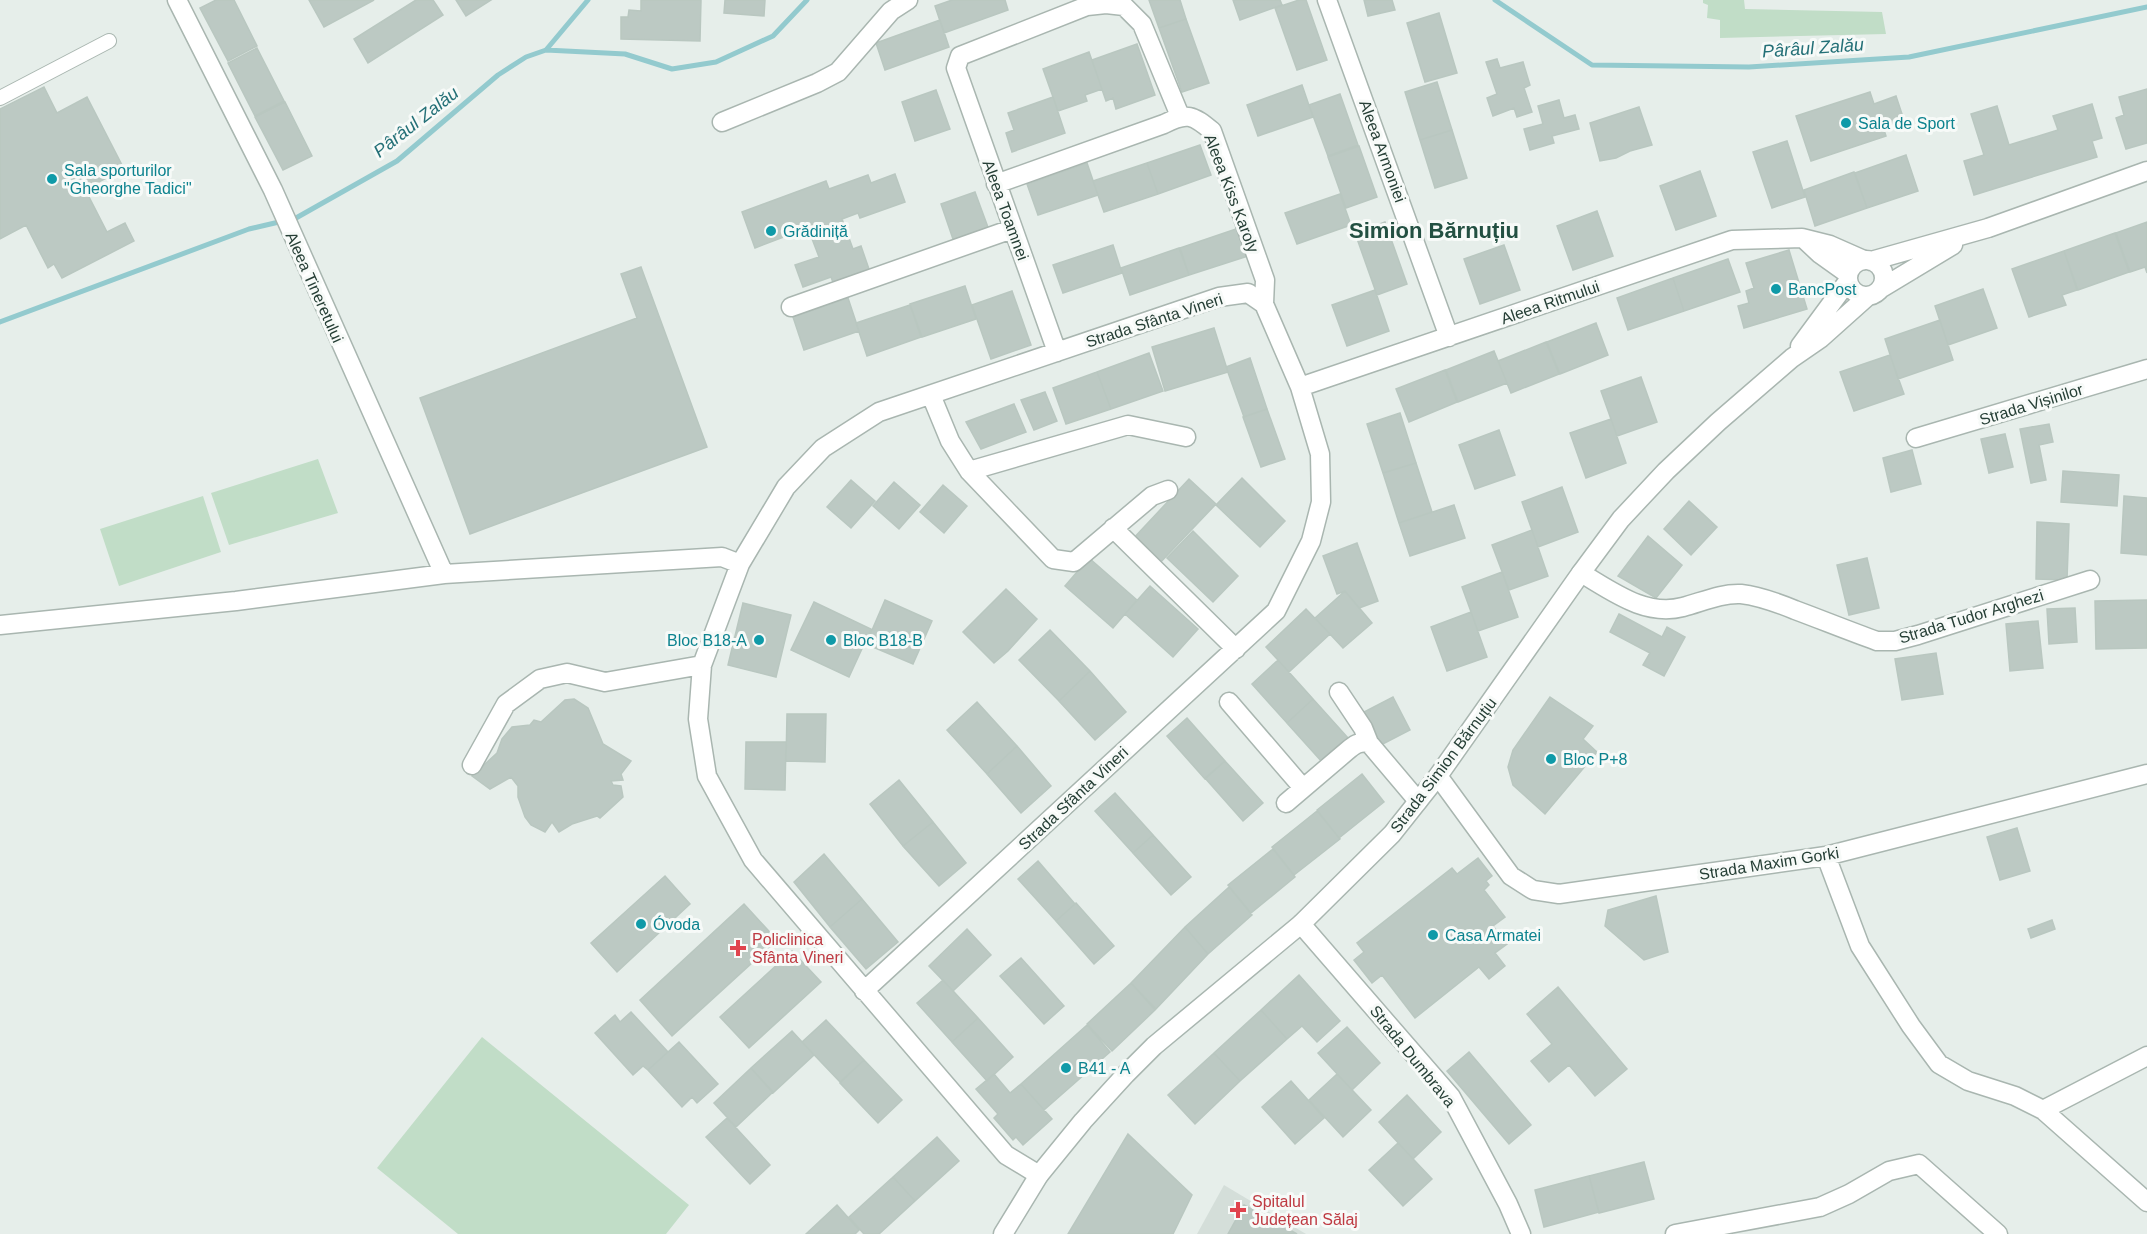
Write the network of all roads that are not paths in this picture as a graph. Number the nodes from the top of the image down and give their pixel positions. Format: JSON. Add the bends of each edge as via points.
{"nodes":[{"id":1,"x":908,"y":0,"type":"edge"},
{"id":2,"x":1326,"y":0,"type":"edge"},
{"id":3,"x":177,"y":1,"type":"edge"},
{"id":4,"x":109,"y":41,"type":"dead end"},
{"id":5,"x":0,"y":98,"type":"edge"},
{"id":6,"x":1180,"y":116,"type":"junction"},
{"id":7,"x":722,"y":122,"type":"dead end"},
{"id":8,"x":2147,"y":171,"type":"edge"},
{"id":9,"x":996,"y":184,"type":"junction"},
{"id":10,"x":1012,"y":229,"type":"junction"},
{"id":11,"x":1981,"y":230,"type":"junction"},
{"id":12,"x":1802,"y":238,"type":"junction"},
{"id":13,"x":1868,"y":260,"type":"junction"},
{"id":14,"x":1848,"y":278,"type":"junction"},
{"id":15,"x":1874,"y":293,"type":"junction"},
{"id":16,"x":1264,"y":304,"type":"junction"},
{"id":17,"x":790,"y":307,"type":"dead end"},
{"id":18,"x":1449,"y":337,"type":"junction"},
{"id":19,"x":1057,"y":352,"type":"junction"},
{"id":20,"x":1792,"y":358,"type":"junction"},
{"id":21,"x":2147,"y":369,"type":"edge"},
{"id":22,"x":1300,"y":387,"type":"junction"},
{"id":23,"x":931,"y":395,"type":"junction"},
{"id":24,"x":1186,"y":437,"type":"dead end"},
{"id":25,"x":1916,"y":438,"type":"dead end"},
{"id":26,"x":969,"y":471,"type":"junction"},
{"id":27,"x":1168,"y":490,"type":"dead end"},
{"id":28,"x":1113,"y":528,"type":"junction"},
{"id":29,"x":740,"y":564,"type":"junction"},
{"id":30,"x":1581,"y":573,"type":"junction"},
{"id":31,"x":444,"y":574,"type":"junction"},
{"id":32,"x":2090,"y":580,"type":"dead end"},
{"id":33,"x":0,"y":625,"type":"edge"},
{"id":34,"x":1236,"y":648,"type":"junction"},
{"id":35,"x":702,"y":666,"type":"junction"},
{"id":36,"x":1339,"y":692,"type":"dead end"},
{"id":37,"x":1229,"y":702,"type":"dead end"},
{"id":38,"x":1369,"y":743,"type":"junction"},
{"id":39,"x":472,"y":765,"type":"dead end"},
{"id":40,"x":2147,"y":774,"type":"edge"},
{"id":41,"x":1438,"y":776,"type":"junction"},
{"id":42,"x":1303,"y":788,"type":"junction"},
{"id":43,"x":1418,"y":801,"type":"junction"},
{"id":44,"x":1286,"y":803,"type":"dead end"},
{"id":45,"x":1826,"y":856,"type":"junction"},
{"id":46,"x":1301,"y":924,"type":"junction"},
{"id":47,"x":864,"y":990,"type":"junction"},
{"id":48,"x":2147,"y":1056,"type":"edge"},
{"id":49,"x":2043,"y":1110,"type":"junction"},
{"id":50,"x":1039,"y":1175,"type":"junction"},
{"id":51,"x":2147,"y":1202,"type":"edge"},
{"id":52,"x":1003,"y":1234,"type":"edge"},
{"id":53,"x":1521,"y":1234,"type":"edge"},
{"id":54,"x":1675,"y":1234,"type":"edge"},
{"id":55,"x":1998,"y":1234,"type":"edge"}],
"edges":[{"from":1,"to":7,"type":"street","via":[[891,11],[838,72]]},
{"from":2,"to":18,"type":"street","name":"Aleea Armoniei"},
{"from":3,"to":31,"type":"street","name":"Aleea Tineretului","via":[[273,190]]},
{"from":4,"to":5,"type":"street"},
{"from":6,"to":9,"type":"street"},
{"from":6,"to":9,"type":"street","name":"Aleea Toamnei","via":[[1143,24],[1124,6],[1087,6],[960,56],[956,68]]},
{"from":6,"to":16,"type":"street","name":"Aleea Kiss Karoly","via":[[1197,118],[1212,131],[1264,280]]},
{"from":8,"to":11,"type":"street","name":"Strada Simion Bărnuțiu"},
{"from":9,"to":10,"type":"street","name":"Aleea Toamnei"},
{"from":10,"to":17,"type":"street"},
{"from":10,"to":19,"type":"street","name":"Aleea Toamnei"},
{"from":11,"to":13,"type":"street","name":"Strada Simion Bărnuțiu"},
{"from":11,"to":15,"type":"street","name":"Strada Simion Bărnuțiu"},
{"from":12,"to":13,"type":"street","name":"Aleea Ritmului"},
{"from":12,"to":14,"type":"street"},
{"from":12,"to":18,"type":"street","name":"Aleea Ritmului","via":[[1752,238],[1714,245]]},
{"from":13,"to":14,"type":"street","name":"Strada Simion Bărnuțiu","via":[[1853,265]]},
{"from":13,"to":15,"type":"street","via":[[1879,265],[1884,277]]},
{"from":14,"to":15,"type":"street","via":[[1856,294]]},
{"from":14,"to":20,"type":"street","name":"Strada Simion Bărnuțiu"},
{"from":15,"to":20,"type":"street","name":"Strada Simion Bărnuțiu"},
{"from":16,"to":19,"type":"street","name":"Strada Sfânta Vineri","via":[[1248,293],[1219,297]]},
{"from":16,"to":22,"type":"street","name":"Strada Sfânta Vineri"},
{"from":18,"to":22,"type":"street","name":"Aleea Ritmului"},
{"from":19,"to":23,"type":"street","name":"Strada Sfânta Vineri"},
{"from":20,"to":30,"type":"street","name":"Strada Simion Bărnuțiu","via":[[1666,471],[1621,519]]},
{"from":21,"to":25,"type":"street","name":"Strada Vișinilor"},
{"from":22,"to":34,"type":"street","name":"Strada Sfânta Vineri","via":[[1320,454],[1319,512],[1311,541],[1276,611]]},
{"from":23,"to":26,"type":"street","via":[[950,441]]},
{"from":23,"to":29,"type":"street","name":"Strada Sfânta Vineri","via":[[879,412],[824,448],[786,487]]},
{"from":24,"to":26,"type":"street","via":[[1128,425]]},
{"from":26,"to":28,"type":"street","via":[[1053,559],[1074,562]]},
{"from":27,"to":28,"type":"street","via":[[1152,496]]},
{"from":28,"to":34,"type":"street"},
{"from":29,"to":31,"type":"street","via":[[722,557]]},
{"from":29,"to":35,"type":"street","name":"Strada Sfânta Vineri"},
{"from":30,"to":32,"type":"street","name":"Strada Tudor Arghezi","via":[[1647,607],[1681,608],[1741,594],[1877,641],[1918,635]]},
{"from":30,"to":41,"type":"street","name":"Strada Simion Bărnuțiu"},
{"from":31,"to":33,"type":"street","via":[[236,601]]},
{"from":34,"to":47,"type":"street","name":"Strada Sfânta Vineri"},
{"from":35,"to":39,"type":"street","via":[[605,682],[567,673],[540,679],[506,704]]},
{"from":35,"to":47,"type":"street","name":"Strada Sfânta Vineri","via":[[698,719],[707,776],[753,860]]},
{"from":36,"to":38,"type":"street"},
{"from":37,"to":42,"type":"street"},
{"from":38,"to":42,"type":"street","via":[[1356,744]]},
{"from":38,"to":43,"type":"street"},
{"from":40,"to":45,"type":"street","name":"Strada Maxim Gorki"},
{"from":41,"to":43,"type":"street","name":"Strada Simion Bărnuțiu"},
{"from":41,"to":45,"type":"street","name":"Strada Maxim Gorki","via":[[1511,876],[1533,890],[1559,894]]},
{"from":42,"to":44,"type":"street"},
{"from":43,"to":46,"type":"street","name":"Strada Simion Bărnuțiu","via":[[1392,834]]},
{"from":45,"to":49,"type":"street","via":[[1860,946],[1940,1064],[1968,1081]]},
{"from":46,"to":50,"type":"street","name":"Strada Simion Bărnuțiu","via":[[1154,1046],[1083,1121]]},
{"from":46,"to":53,"type":"street","name":"Strada Dumbrava","via":[[1450,1097]]},
{"from":47,"to":50,"type":"street","name":"Strada Sfânta Vineri","via":[[1006,1155]]},
{"from":48,"to":49,"type":"street"},
{"from":49,"to":51,"type":"street"},
{"from":50,"to":52,"type":"street","name":"Strada Simion Bărnuțiu"},
{"from":54,"to":55,"type":"street","via":[[1820,1207],[1888,1170],[1919,1164]]}]}
